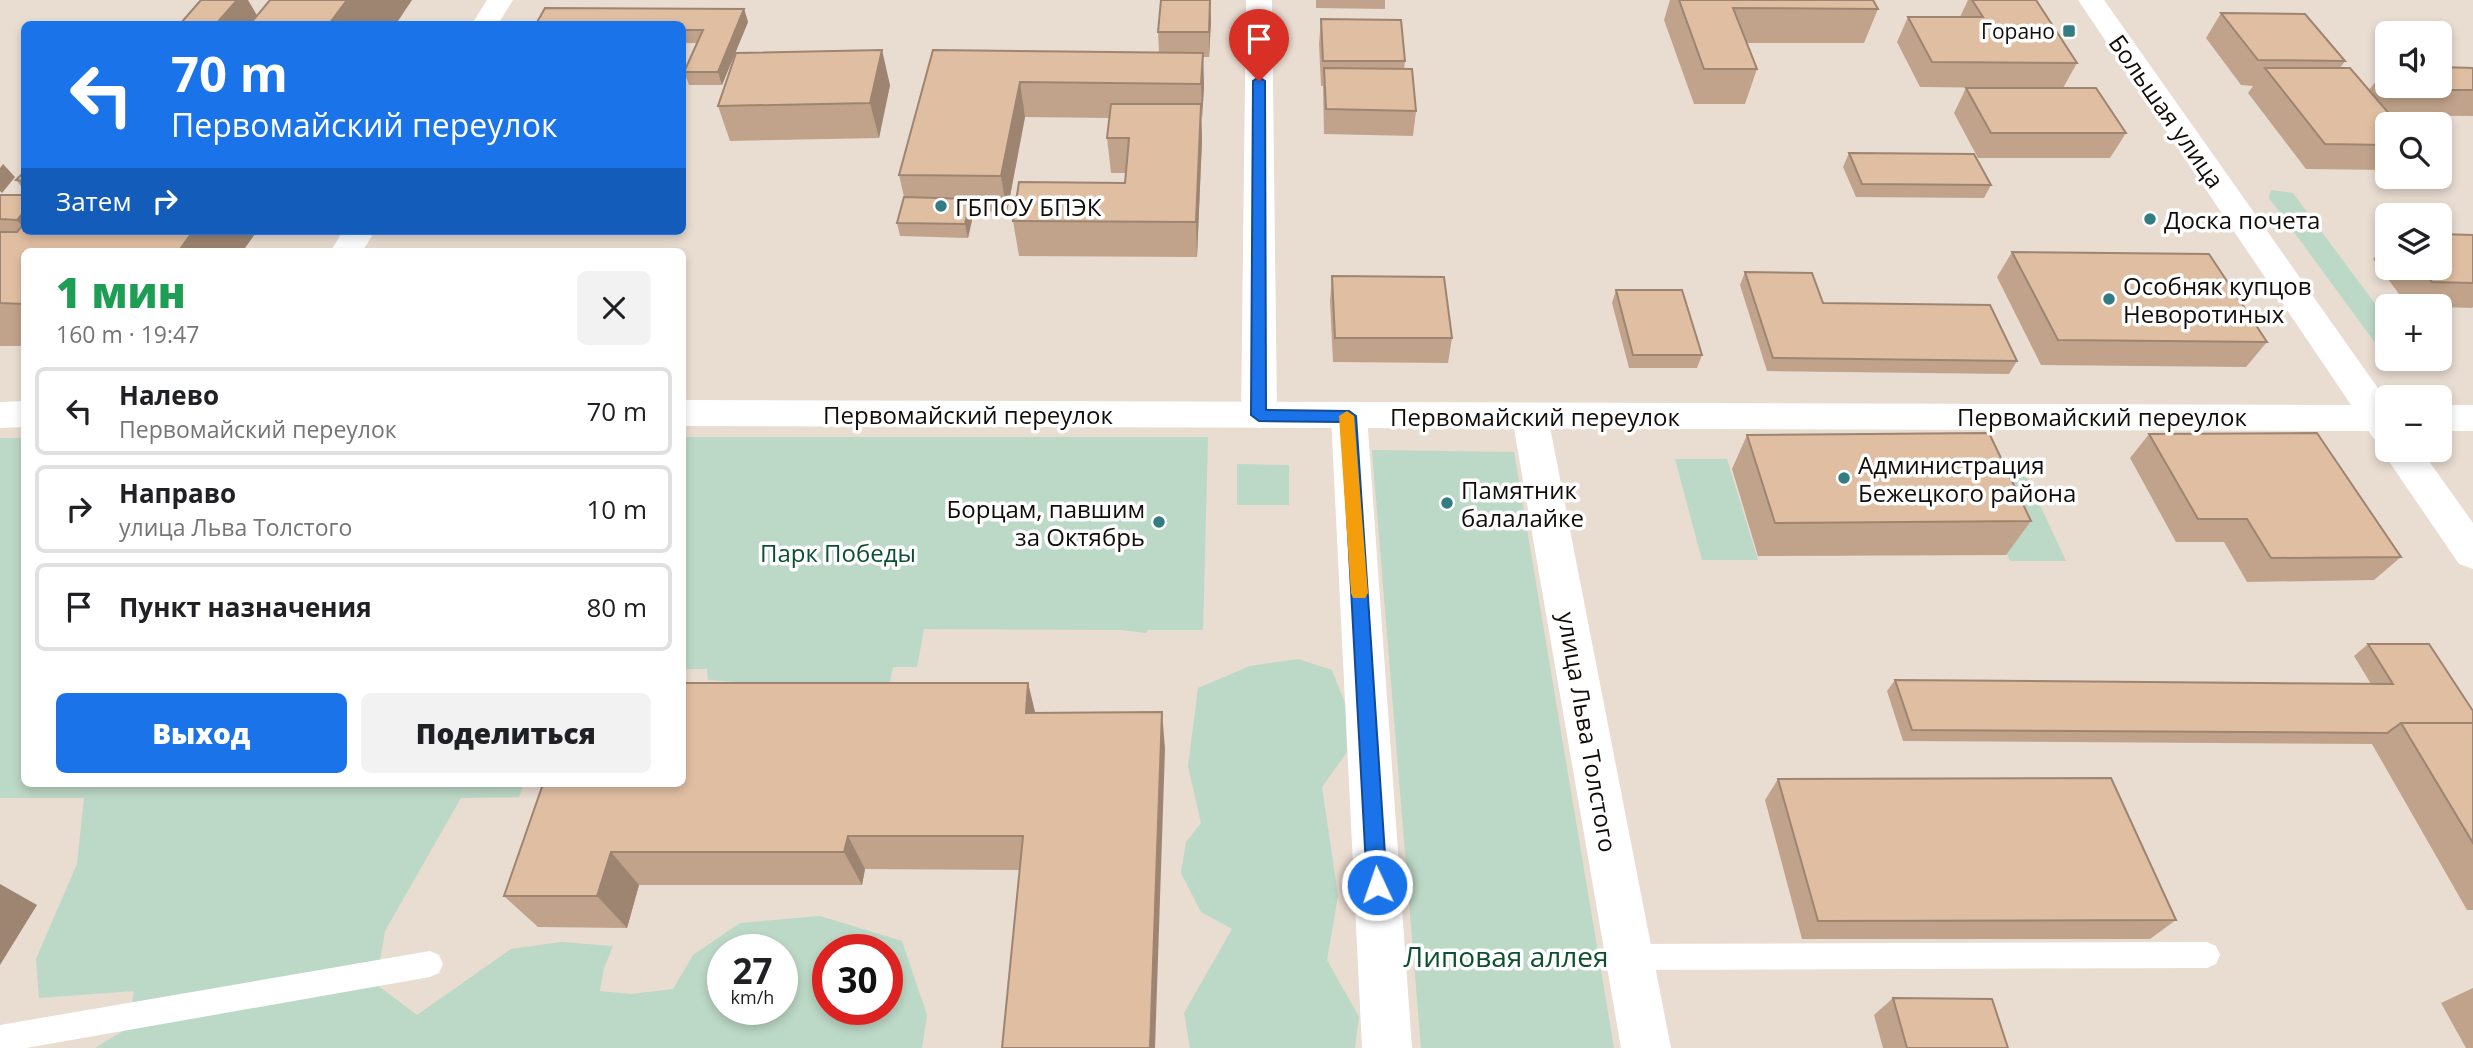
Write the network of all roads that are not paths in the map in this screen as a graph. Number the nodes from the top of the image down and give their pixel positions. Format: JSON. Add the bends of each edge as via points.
{"nodes":[{"id":1,"x":500,"y":0,"type":"edge"},
{"id":2,"x":1259,"y":0,"type":"edge"},
{"id":3,"x":2091,"y":0,"type":"edge"},
{"id":4,"x":487,"y":21,"type":"edge"},
{"id":5,"x":2375,"y":409,"type":"edge"},
{"id":6,"x":686,"y":413,"type":"edge"},
{"id":7,"x":21,"y":414,"type":"edge"},
{"id":8,"x":0,"y":415,"type":"edge"},
{"id":9,"x":1259,"y":415,"type":"junction"},
{"id":10,"x":1349,"y":416,"type":"junction"},
{"id":11,"x":1530,"y":416,"type":"junction"},
{"id":12,"x":2452,"y":418,"type":"edge"},
{"id":13,"x":2473,"y":418,"type":"edge"},
{"id":14,"x":2375,"y":422,"type":"edge"},
{"id":15,"x":2409,"y":462,"type":"edge"},
{"id":16,"x":2473,"y":553,"type":"edge"},
{"id":17,"x":2207,"y":955,"type":"dead end"},
{"id":18,"x":1629,"y":957,"type":"junction"},
{"id":19,"x":430,"y":964,"type":"dead end"},
{"id":20,"x":0,"y":1039,"type":"edge"},
{"id":21,"x":1387,"y":1048,"type":"edge"},
{"id":22,"x":1646,"y":1048,"type":"edge"}],
"edges":[{"from":1,"to":4,"type":"street"},
{"from":2,"to":9,"type":"street"},
{"from":3,"to":5,"type":"street","name":"Большая улица"},
{"from":6,"to":9,"type":"street","name":"Первомайский переулок"},
{"from":7,"to":8,"type":"street"},
{"from":9,"to":10,"type":"street","name":"Первомайский переулок"},
{"from":10,"to":11,"type":"street","name":"Первомайский переулок"},
{"from":10,"to":21,"type":"street"},
{"from":11,"to":14,"type":"street","name":"Первомайский переулок"},
{"from":11,"to":18,"type":"street","name":"улица Льва Толстого"},
{"from":12,"to":13,"type":"street"},
{"from":15,"to":16,"type":"street"},
{"from":17,"to":18,"type":"lane"},
{"from":18,"to":22,"type":"street","name":"улица Льва Толстого"},
{"from":19,"to":20,"type":"lane"}]}
